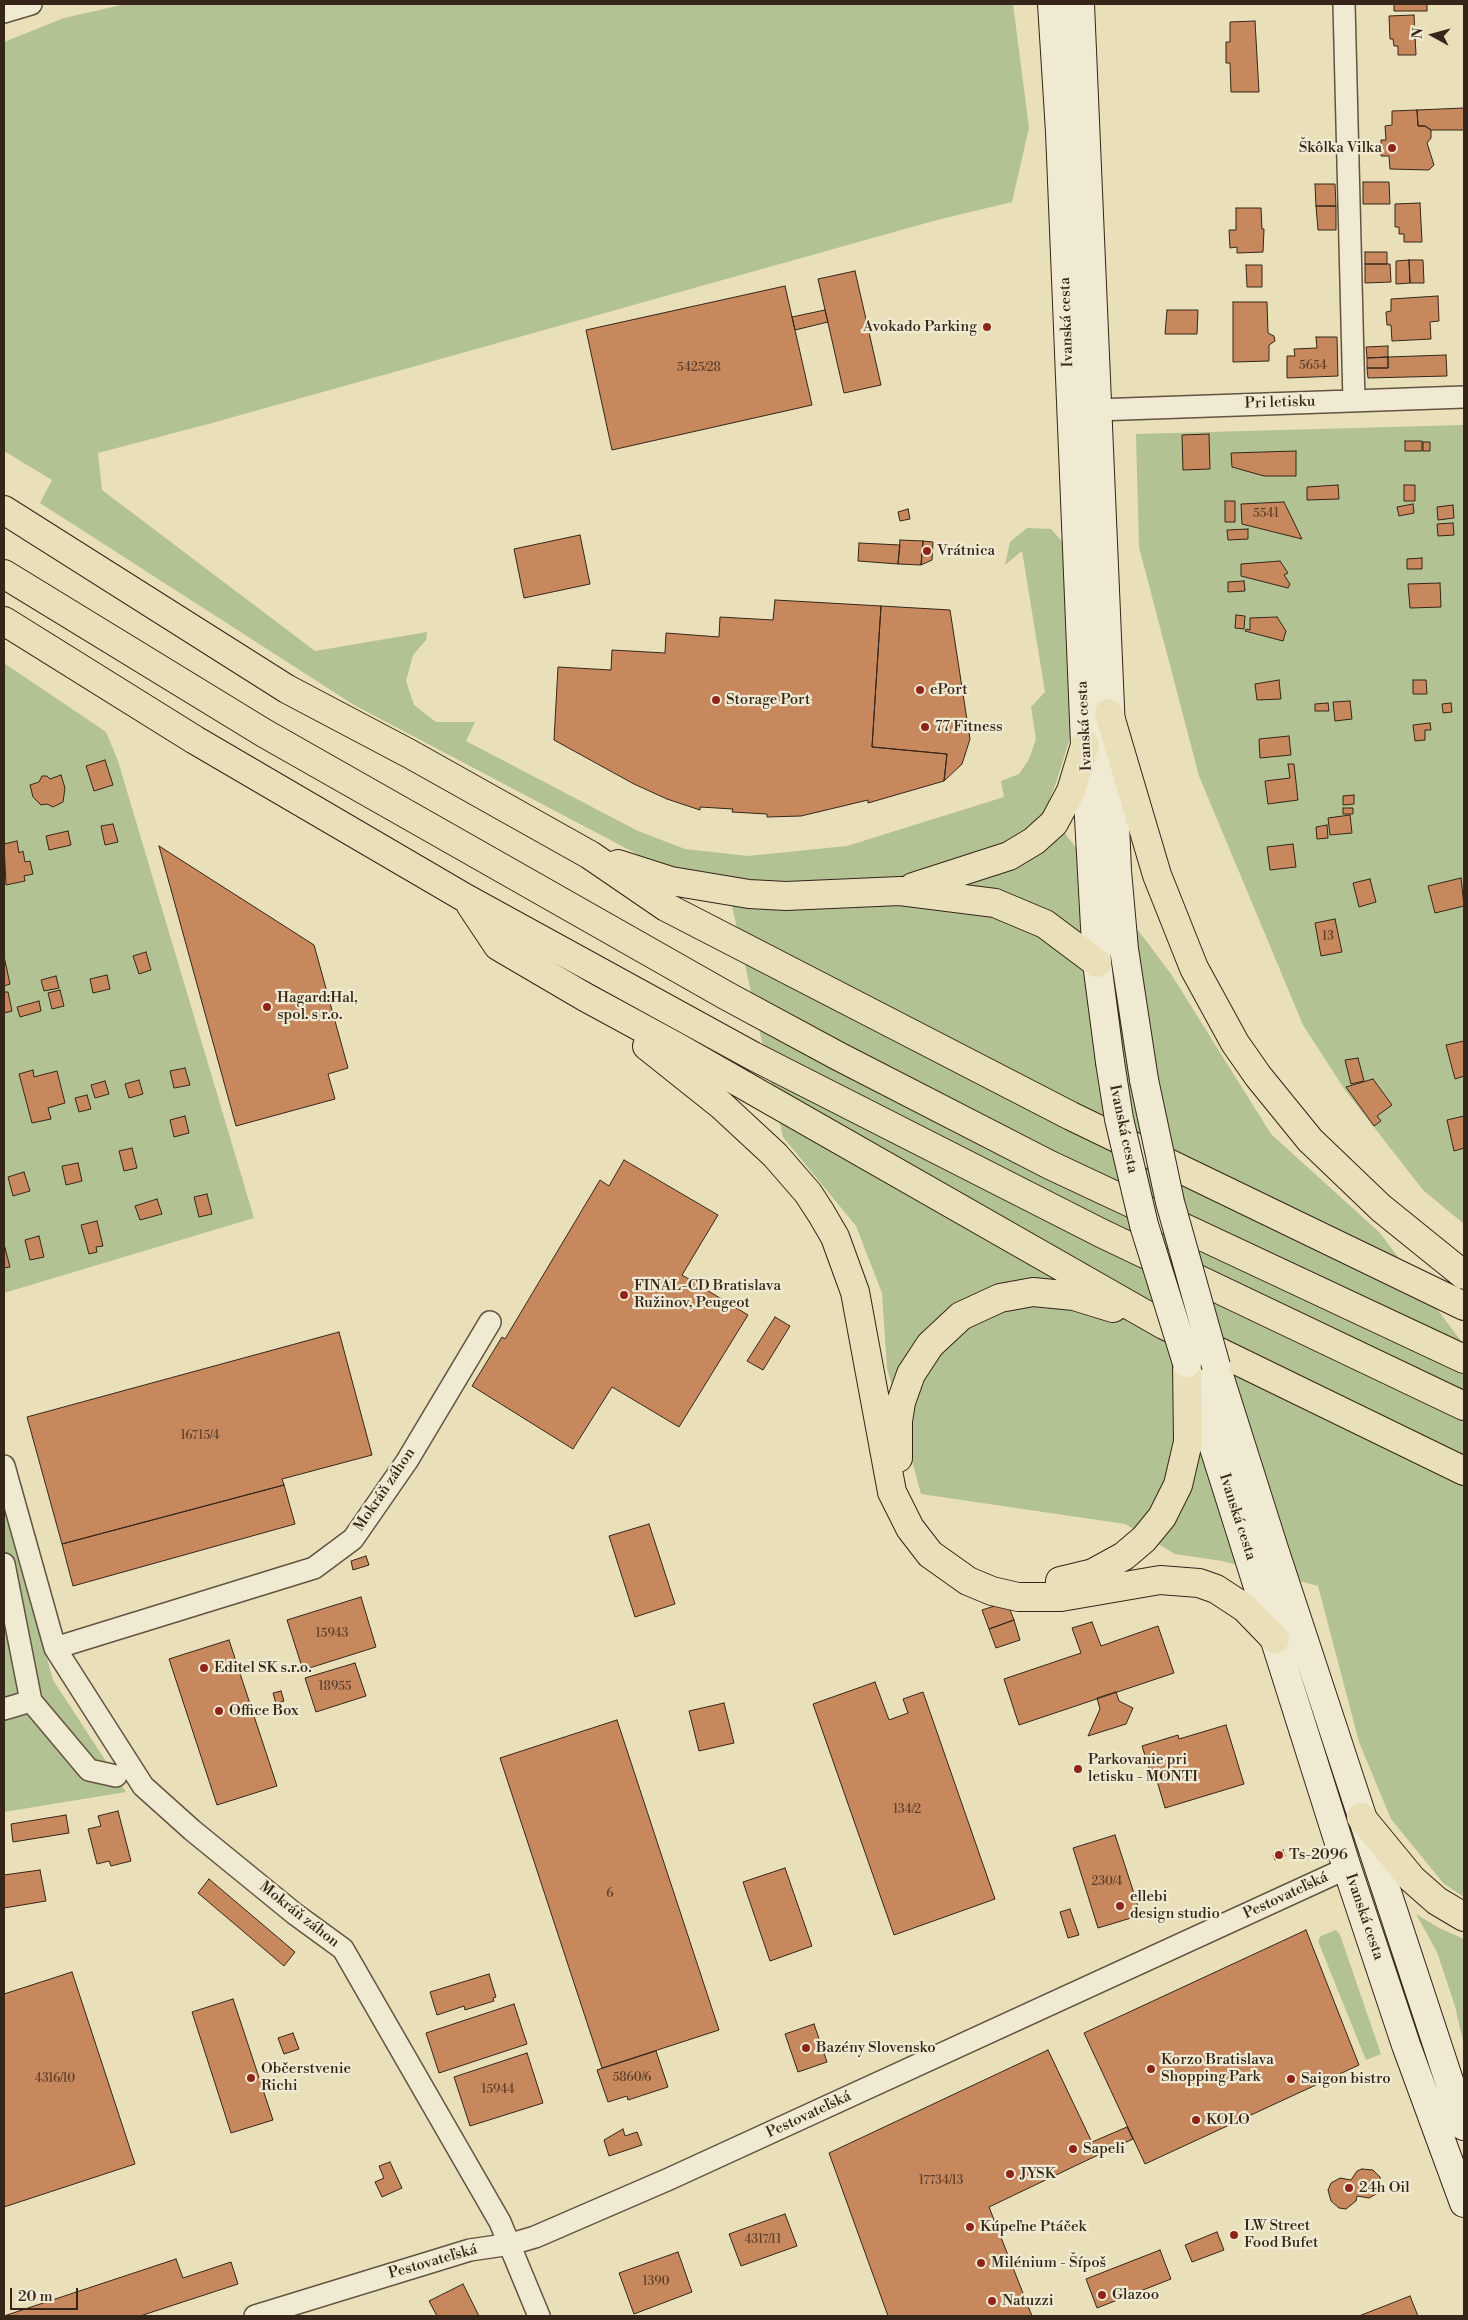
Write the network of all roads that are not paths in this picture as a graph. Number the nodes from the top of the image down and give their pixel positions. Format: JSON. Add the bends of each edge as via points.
{"nodes":[{"id":1,"x":31,"y":4,"type":"edge"},
{"id":2,"x":1052,"y":4,"type":"edge"},
{"id":3,"x":1080,"y":4,"type":"edge"},
{"id":4,"x":1344,"y":4,"type":"edge"},
{"id":5,"x":4,"y":12,"type":"edge"},
{"id":6,"x":1464,"y":397,"type":"edge"},
{"id":7,"x":1354,"y":401,"type":"junction"},
{"id":8,"x":1096,"y":410,"type":"junction"},
{"id":9,"x":4,"y":510,"type":"edge"},
{"id":10,"x":4,"y":574,"type":"edge"},
{"id":11,"x":4,"y":621,"type":"edge"},
{"id":12,"x":1109,"y":713,"type":"junction"},
{"id":13,"x":1085,"y":745,"type":"junction"},
{"id":14,"x":590,"y":855,"type":"junction"},
{"id":15,"x":900,"y":891,"type":"junction"},
{"id":16,"x":466,"y":899,"type":"junction"},
{"id":17,"x":1097,"y":963,"type":"junction"},
{"id":18,"x":584,"y":997,"type":"junction"},
{"id":19,"x":1132,"y":1012,"type":"junction"},
{"id":20,"x":1464,"y":1276,"type":"edge"},
{"id":21,"x":1464,"y":1306,"type":"edge"},
{"id":22,"x":490,"y":1322,"type":"dead end"},
{"id":23,"x":1164,"y":1325,"type":"junction"},
{"id":24,"x":1464,"y":1359,"type":"edge"},
{"id":25,"x":1187,"y":1363,"type":"junction"},
{"id":26,"x":1464,"y":1406,"type":"edge"},
{"id":27,"x":4,"y":1466,"type":"edge"},
{"id":28,"x":1464,"y":1471,"type":"edge"},
{"id":29,"x":899,"y":1490,"type":"junction"},
{"id":30,"x":4,"y":1564,"type":"edge"},
{"id":31,"x":1275,"y":1639,"type":"junction"},
{"id":32,"x":55,"y":1648,"type":"junction"},
{"id":33,"x":31,"y":1701,"type":"junction"},
{"id":34,"x":4,"y":1708,"type":"edge"},
{"id":35,"x":116,"y":1776,"type":"dead end"},
{"id":36,"x":1361,"y":1817,"type":"junction"},
{"id":37,"x":1375,"y":1855,"type":"junction"},
{"id":38,"x":1347,"y":1868,"type":"junction"},
{"id":39,"x":1464,"y":1917,"type":"edge"},
{"id":40,"x":1464,"y":2126,"type":"edge"},
{"id":41,"x":1464,"y":2204,"type":"edge"},
{"id":42,"x":511,"y":2244,"type":"junction"},
{"id":43,"x":254,"y":2316,"type":"edge"},
{"id":44,"x":539,"y":2316,"type":"edge"}],
"edges":[{"from":1,"to":5,"type":"street"},
{"from":2,"to":13,"type":"street","name":"Ivanská cesta"},
{"from":3,"to":8,"type":"street","name":"Ivanská cesta"},
{"from":4,"to":7,"type":"street"},
{"from":6,"to":7,"type":"street","name":"Pri letisku"},
{"from":7,"to":8,"type":"street","name":"Pri letisku"},
{"from":8,"to":12,"type":"street","name":"Ivanská cesta"},
{"from":9,"to":14,"type":"highway","via":[[287,689]]},
{"from":10,"to":24,"type":"highway","via":[[264,734],[838,1056],[1050,1165]]},
{"from":11,"to":16,"type":"highway","via":[[195,740]]},
{"from":12,"to":19,"type":"street","name":"Ivanská cesta","via":[[1117,871]]},
{"from":12,"to":20,"type":"highway","via":[[1164,893],[1194,968],[1235,1043],[1310,1140],[1381,1208]]},
{"from":13,"to":15,"type":"highway","via":[[1067,800],[1054,823],[1034,841],[1009,856]]},
{"from":13,"to":17,"type":"street","name":"Ivanská cesta"},
{"from":14,"to":15,"type":"highway","via":[[671,881],[742,893],[786,896]]},
{"from":14,"to":21,"type":"highway","via":[[666,907],[924,1042]]},
{"from":15,"to":17,"type":"highway","via":[[972,898],[1018,911],[1045,924]]},
{"from":16,"to":18,"type":"highway","via":[[498,946]]},
{"from":16,"to":26,"type":"highway","via":[[753,1056],[938,1152]]},
{"from":17,"to":19,"type":"street","via":[[1118,986]]},
{"from":17,"to":25,"type":"street","name":"Ivanská cesta","bridge":true,"via":[[1119,1119],[1144,1225]]},
{"from":18,"to":23,"type":"highway"},
{"from":18,"to":29,"type":"highway","via":[[721,1105],[760,1140],[792,1174],[821,1213],[838,1246],[855,1292]]},
{"from":19,"to":36,"type":"street","name":"Ivanská cesta","bridge":true,"via":[[1159,1156],[1183,1252]]},
{"from":22,"to":32,"type":"street","name":"Mokráň záhon","via":[[407,1460],[353,1539],[314,1568]]},
{"from":23,"to":28,"type":"highway"},
{"from":23,"to":29,"type":"highway","via":[[1074,1296],[1034,1292],[1000,1298],[961,1316],[930,1345],[905,1388],[896,1435]]},
{"from":25,"to":29,"type":"highway","via":[[1188,1442],[1178,1485],[1170,1503],[1152,1530],[1136,1546],[1117,1561],[1093,1573],[1063,1581],[1043,1582],[1010,1579],[976,1567],[935,1536]]},
{"from":25,"to":31,"type":"street","name":"Ivanská cesta"},
{"from":27,"to":32,"type":"street","name":"Mokráň záhon"},
{"from":29,"to":31,"type":"highway","via":[[910,1528],[930,1554],[958,1575],[992,1591],[1018,1597],[1049,1598],[1160,1580],[1187,1581],[1216,1589],[1230,1597]]},
{"from":30,"to":33,"type":"street"},
{"from":31,"to":38,"type":"street","name":"Ivanská cesta"},
{"from":32,"to":42,"type":"street","name":"Mokráň záhon","via":[[143,1786],[213,1848],[343,1949]]},
{"from":33,"to":34,"type":"street"},
{"from":33,"to":35,"type":"street","via":[[89,1770]]},
{"from":36,"to":37,"type":"street","name":"Ivanská cesta"},
{"from":36,"to":39,"type":"highway","via":[[1412,1879],[1437,1901]]},
{"from":37,"to":38,"type":"street"},
{"from":37,"to":40,"type":"street","name":"Ivanská cesta"},
{"from":38,"to":41,"type":"street","name":"Ivanská cesta"},
{"from":38,"to":42,"type":"street","name":"Pestovateľská","via":[[669,2179]]},
{"from":42,"to":43,"type":"street","name":"Pestovateľská","via":[[470,2250]]},
{"from":42,"to":44,"type":"street","name":"Mokráň záhon"}]}
